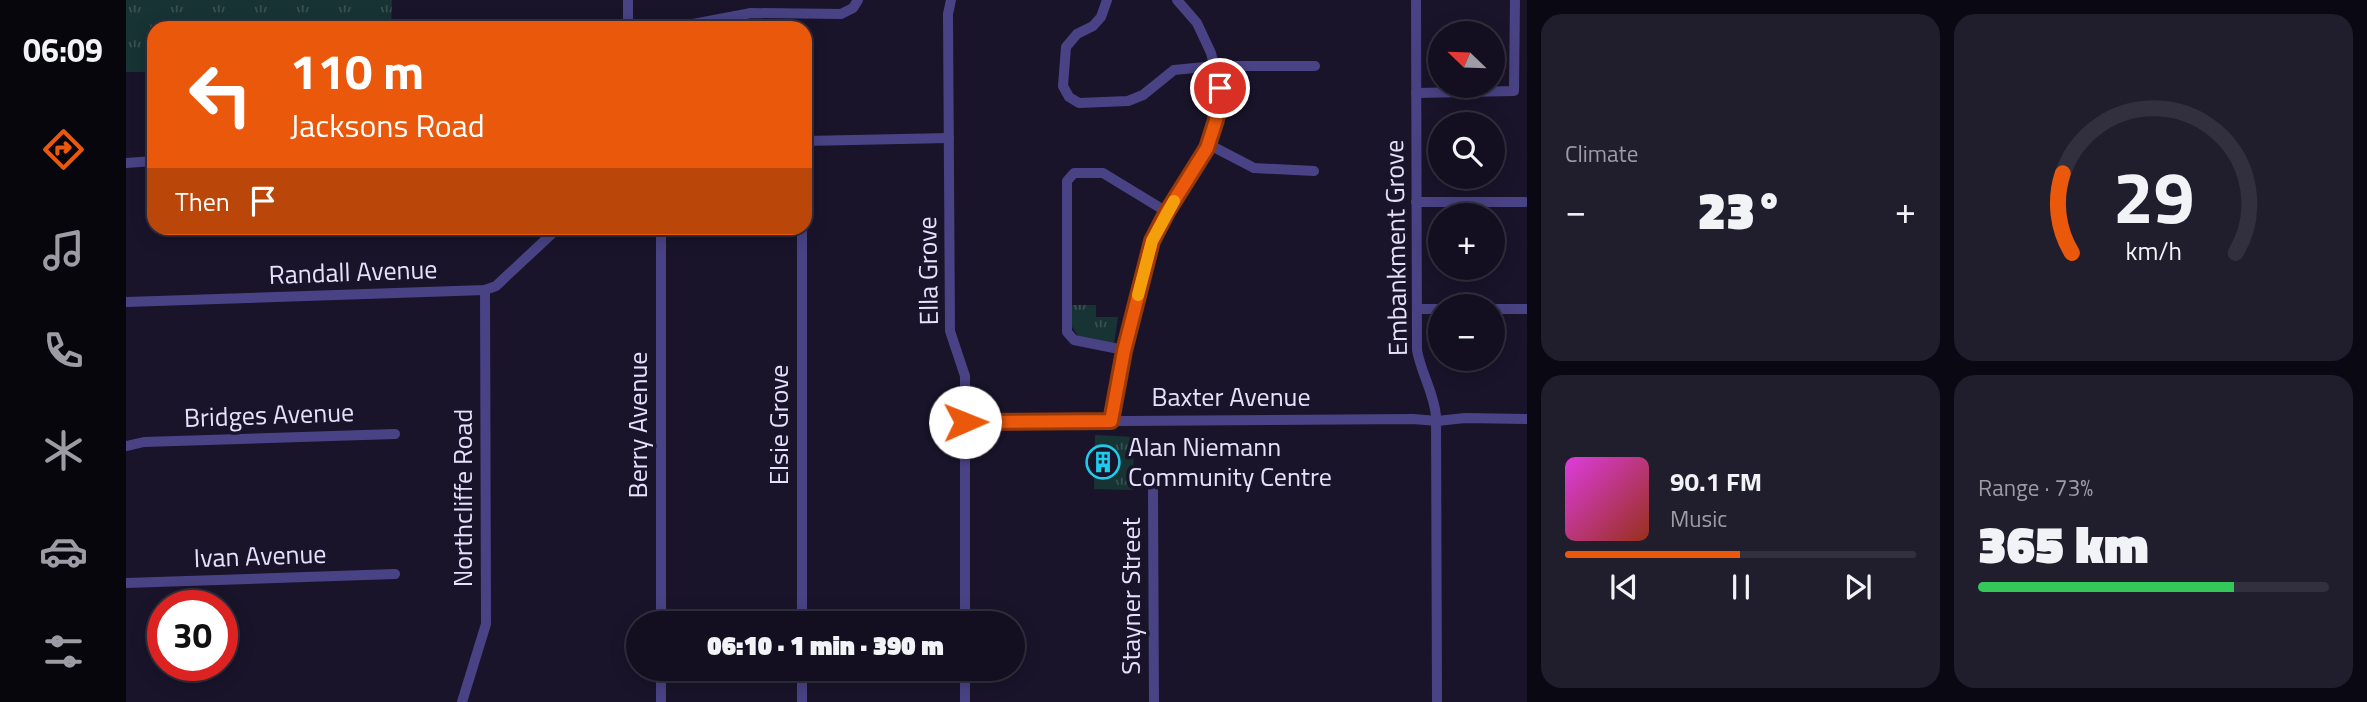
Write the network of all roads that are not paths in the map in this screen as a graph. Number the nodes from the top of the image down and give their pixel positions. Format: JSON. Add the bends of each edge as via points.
{"nodes":[{"id":1,"x":628,"y":0,"type":"edge"},
{"id":2,"x":858,"y":0,"type":"edge"},
{"id":3,"x":951,"y":0,"type":"edge"},
{"id":4,"x":1107,"y":0,"type":"edge"},
{"id":5,"x":1177,"y":0,"type":"edge"},
{"id":6,"x":1416,"y":0,"type":"edge"},
{"id":7,"x":1514,"y":0,"type":"edge"},
{"id":8,"x":628,"y":21,"type":"edge"},
{"id":9,"x":709,"y":21,"type":"edge"},
{"id":10,"x":1215,"y":66,"type":"junction"},
{"id":11,"x":1315,"y":66,"type":"dead end"},
{"id":12,"x":1416,"y":93,"type":"junction"},
{"id":13,"x":949,"y":138,"type":"junction"},
{"id":14,"x":812,"y":141,"type":"edge"},
{"id":15,"x":1208,"y":144,"type":"junction"},
{"id":16,"x":147,"y":162,"type":"edge"},
{"id":17,"x":126,"y":163,"type":"edge"},
{"id":18,"x":1314,"y":171,"type":"dead end"},
{"id":19,"x":1416,"y":202,"type":"junction"},
{"id":20,"x":1525,"y":202,"type":"dead end"},
{"id":21,"x":1167,"y":212,"type":"junction"},
{"id":22,"x":551,"y":235,"type":"edge"},
{"id":23,"x":661,"y":235,"type":"edge"},
{"id":24,"x":802,"y":235,"type":"edge"},
{"id":25,"x":485,"y":290,"type":"junction"},
{"id":26,"x":126,"y":302,"type":"edge"},
{"id":27,"x":1417,"y":309,"type":"junction"},
{"id":28,"x":1428,"y":309,"type":"edge"},
{"id":29,"x":1505,"y":309,"type":"edge"},
{"id":30,"x":1527,"y":309,"type":"edge"},
{"id":31,"x":1124,"y":351,"type":"junction"},
{"id":32,"x":1436,"y":418,"type":"junction"},
{"id":33,"x":1527,"y":418,"type":"edge"},
{"id":34,"x":1115,"y":421,"type":"junction"},
{"id":35,"x":965,"y":422,"type":"junction"},
{"id":36,"x":395,"y":434,"type":"dead end"},
{"id":37,"x":126,"y":438,"type":"edge"},
{"id":38,"x":144,"y":442,"type":"junction"},
{"id":39,"x":126,"y":447,"type":"edge"},
{"id":40,"x":1153,"y":490,"type":"dead end"},
{"id":41,"x":395,"y":574,"type":"dead end"},
{"id":42,"x":126,"y":583,"type":"edge"},
{"id":43,"x":661,"y":611,"type":"edge"},
{"id":44,"x":802,"y":611,"type":"edge"},
{"id":45,"x":965,"y":611,"type":"edge"},
{"id":46,"x":661,"y":681,"type":"edge"},
{"id":47,"x":802,"y":681,"type":"edge"},
{"id":48,"x":965,"y":681,"type":"edge"},
{"id":49,"x":462,"y":702,"type":"edge"},
{"id":50,"x":661,"y":702,"type":"edge"},
{"id":51,"x":803,"y":702,"type":"edge"},
{"id":52,"x":965,"y":702,"type":"edge"},
{"id":53,"x":1154,"y":702,"type":"edge"},
{"id":54,"x":1437,"y":702,"type":"edge"}],
"edges":[{"from":1,"to":8,"type":"street"},
{"from":2,"to":9,"type":"street","via":[[841,14],[751,13]]},
{"from":3,"to":13,"type":"street","name":"Ella Grove"},
{"from":4,"to":10,"type":"street","via":[[1101,17],[1066,47],[1063,86],[1069,97],[1079,103],[1128,101],[1174,70]]},
{"from":5,"to":10,"type":"street","via":[[1198,23]]},
{"from":6,"to":12,"type":"street","name":"Embankment Grove"},
{"from":7,"to":12,"type":"street","via":[[1514,91]]},
{"from":10,"to":11,"type":"street"},
{"from":10,"to":15,"type":"street","via":[[1220,88]]},
{"from":12,"to":19,"type":"street","name":"Embankment Grove"},
{"from":13,"to":14,"type":"street"},
{"from":13,"to":35,"type":"street","name":"Ella Grove","via":[[950,331],[965,376]]},
{"from":15,"to":18,"type":"street","via":[[1254,169]]},
{"from":15,"to":21,"type":"street"},
{"from":16,"to":17,"type":"street"},
{"from":19,"to":20,"type":"street"},
{"from":19,"to":27,"type":"street","name":"Embankment Grove"},
{"from":21,"to":31,"type":"street","via":[[1152,241]]},
{"from":21,"to":31,"type":"street","via":[[1103,173],[1074,173],[1067,181],[1067,332],[1074,340]]},
{"from":22,"to":25,"type":"street","via":[[496,286]]},
{"from":23,"to":43,"type":"street","name":"Berry Avenue"},
{"from":24,"to":44,"type":"street","name":"Elsie Grove"},
{"from":25,"to":26,"type":"street","name":"Randall Avenue"},
{"from":25,"to":49,"type":"street","name":"Northcliffe Road","via":[[486,624]]},
{"from":27,"to":28,"type":"street"},
{"from":27,"to":32,"type":"street","name":"Embankment Grove","via":[[1417,351]]},
{"from":29,"to":30,"type":"street"},
{"from":31,"to":34,"type":"street"},
{"from":32,"to":33,"type":"street","name":"Baxter Avenue"},
{"from":32,"to":34,"type":"street","name":"Baxter Avenue"},
{"from":32,"to":54,"type":"street","name":"Embankment Grove"},
{"from":34,"to":35,"type":"street","name":"Baxter Avenue"},
{"from":35,"to":45,"type":"street","name":"Ella Grove"},
{"from":36,"to":38,"type":"street","name":"Bridges Avenue"},
{"from":37,"to":38,"type":"street","name":"Bridges Avenue"},
{"from":37,"to":39,"type":"street"},
{"from":38,"to":39,"type":"street","name":"Bridges Avenue"},
{"from":40,"to":53,"type":"street","name":"Stayner Street"},
{"from":41,"to":42,"type":"street","name":"Ivan Avenue"},
{"from":46,"to":50,"type":"street"},
{"from":47,"to":51,"type":"street"},
{"from":48,"to":52,"type":"street"}]}
